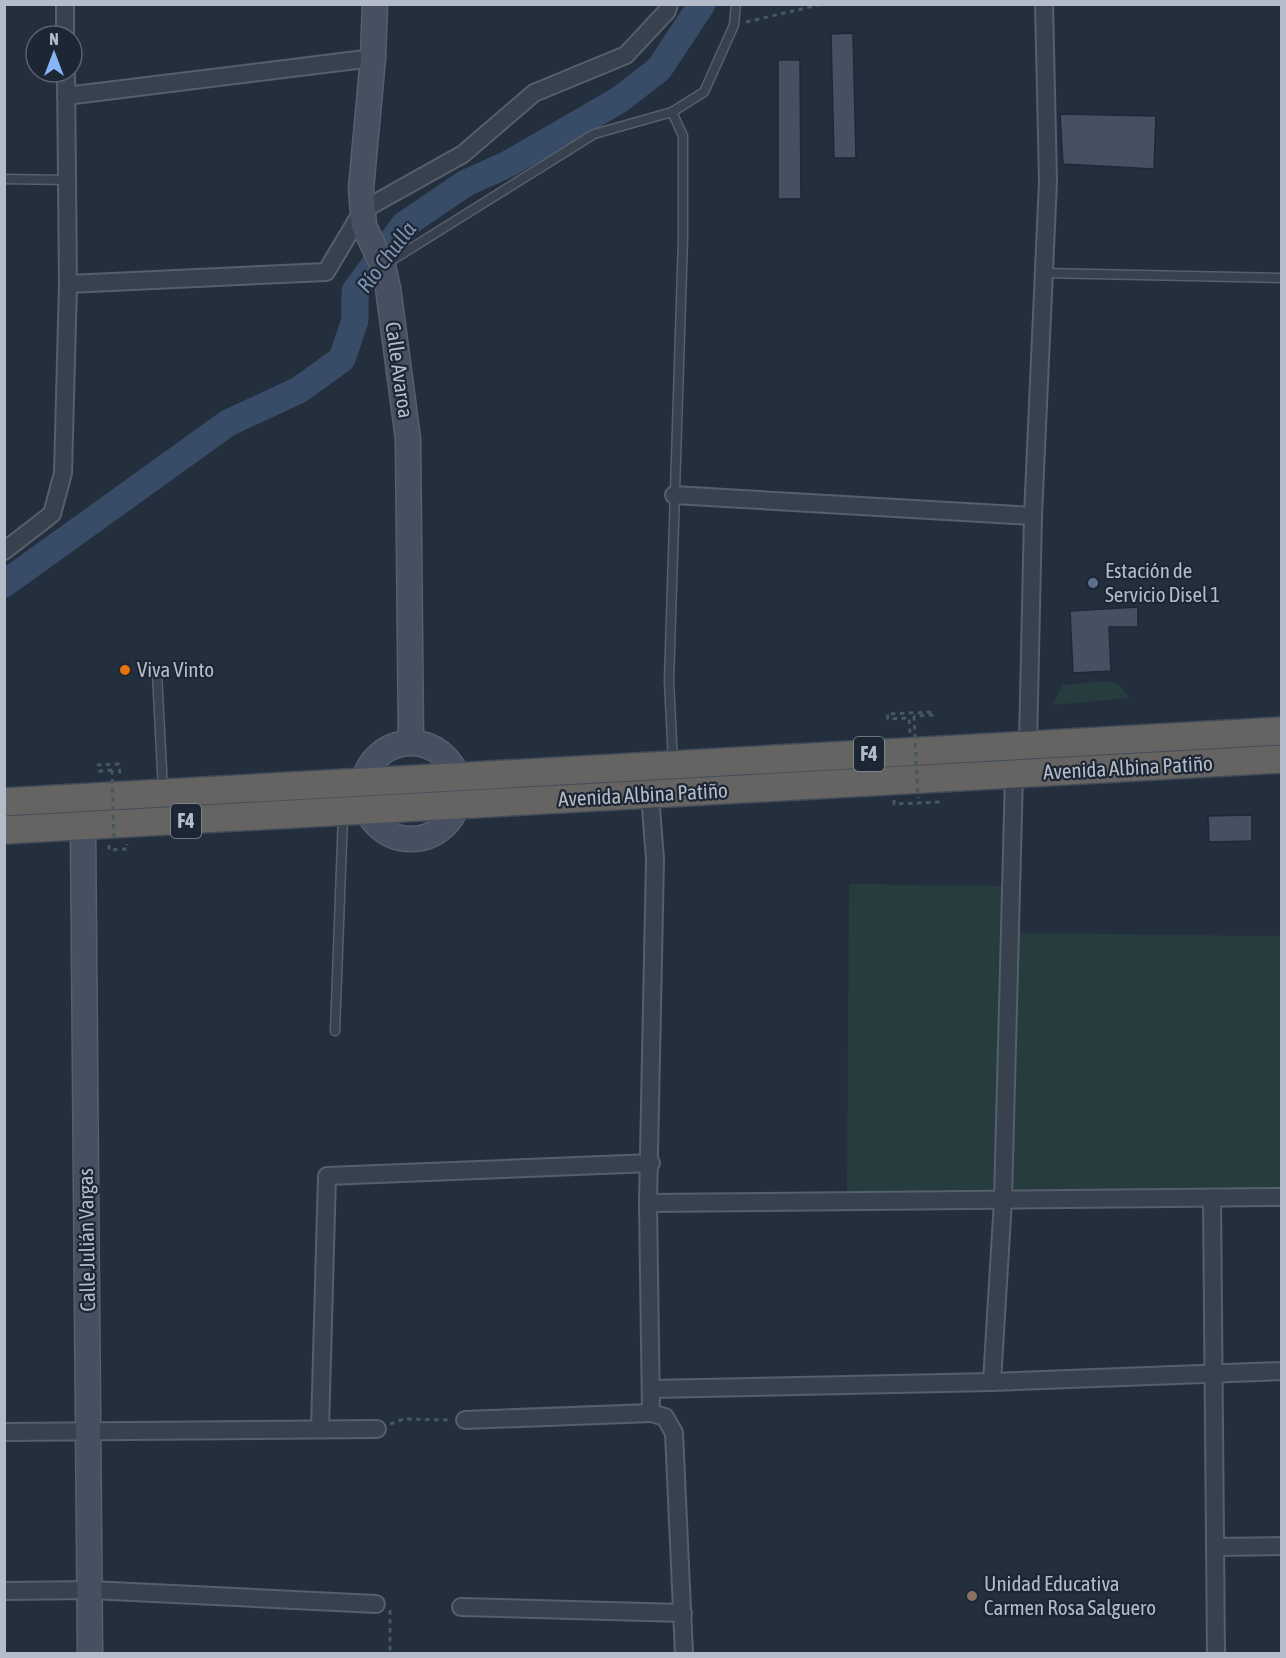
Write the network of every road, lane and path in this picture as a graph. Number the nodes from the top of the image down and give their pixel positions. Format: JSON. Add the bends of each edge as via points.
{"nodes":[{"id":1,"x":65,"y":4,"type":"edge"},
{"id":2,"x":375,"y":4,"type":"edge"},
{"id":3,"x":736,"y":4,"type":"edge"},
{"id":4,"x":823,"y":4,"type":"edge"},
{"id":5,"x":1044,"y":4,"type":"edge"},
{"id":6,"x":664,"y":7,"type":"edge"},
{"id":7,"x":65,"y":24,"type":"edge"},
{"id":8,"x":734,"y":25,"type":"junction"},
{"id":9,"x":374,"y":58,"type":"junction"},
{"id":10,"x":66,"y":84,"type":"edge"},
{"id":11,"x":66,"y":96,"type":"junction"},
{"id":12,"x":672,"y":112,"type":"junction"},
{"id":13,"x":4,"y":179,"type":"edge"},
{"id":14,"x":67,"y":180,"type":"junction"},
{"id":15,"x":363,"y":210,"type":"junction"},
{"id":16,"x":383,"y":265,"type":"junction"},
{"id":17,"x":1044,"y":273,"type":"junction"},
{"id":18,"x":1281,"y":278,"type":"edge"},
{"id":19,"x":68,"y":284,"type":"junction"},
{"id":20,"x":674,"y":495,"type":"junction"},
{"id":21,"x":1033,"y":516,"type":"junction"},
{"id":22,"x":4,"y":551,"type":"edge"},
{"id":23,"x":157,"y":673,"type":"dead end"},
{"id":24,"x":909,"y":718,"type":"dead end"},
{"id":25,"x":1281,"y":731,"type":"edge"},
{"id":26,"x":411,"y":742,"type":"junction"},
{"id":27,"x":1028,"y":745,"type":"junction"},
{"id":28,"x":1281,"y":759,"type":"edge"},
{"id":29,"x":120,"y":764,"type":"dead end"},
{"id":30,"x":673,"y":765,"type":"junction"},
{"id":31,"x":1014,"y":774,"type":"junction"},
{"id":32,"x":456,"y":777,"type":"junction"},
{"id":33,"x":364,"y":782,"type":"junction"},
{"id":34,"x":163,"y":794,"type":"junction"},
{"id":35,"x":650,"y":795,"type":"junction"},
{"id":36,"x":918,"y":798,"type":"dead end"},
{"id":37,"x":4,"y":802,"type":"edge"},
{"id":38,"x":456,"y":806,"type":"junction"},
{"id":39,"x":355,"y":811,"type":"junction"},
{"id":40,"x":83,"y":826,"type":"junction"},
{"id":41,"x":4,"y":830,"type":"edge"},
{"id":42,"x":109,"y":850,"type":"dead end"},
{"id":43,"x":335,"y":1031,"type":"dead end"},
{"id":44,"x":651,"y":1163,"type":"junction"},
{"id":45,"x":1281,"y":1197,"type":"edge"},
{"id":46,"x":1212,"y":1199,"type":"junction"},
{"id":47,"x":1003,"y":1200,"type":"junction"},
{"id":48,"x":648,"y":1203,"type":"junction"},
{"id":49,"x":1281,"y":1371,"type":"edge"},
{"id":50,"x":1214,"y":1372,"type":"junction"},
{"id":51,"x":992,"y":1382,"type":"junction"},
{"id":52,"x":651,"y":1389,"type":"junction"},
{"id":53,"x":651,"y":1413,"type":"junction"},
{"id":54,"x":465,"y":1420,"type":"joint"},
{"id":55,"x":320,"y":1429,"type":"junction"},
{"id":56,"x":377,"y":1429,"type":"joint"},
{"id":57,"x":89,"y":1430,"type":"junction"},
{"id":58,"x":4,"y":1432,"type":"edge"},
{"id":59,"x":1281,"y":1546,"type":"edge"},
{"id":60,"x":1215,"y":1547,"type":"junction"},
{"id":61,"x":91,"y":1590,"type":"junction"},
{"id":62,"x":4,"y":1591,"type":"edge"},
{"id":63,"x":376,"y":1604,"type":"joint"},
{"id":64,"x":461,"y":1607,"type":"dead end"},
{"id":65,"x":683,"y":1613,"type":"junction"},
{"id":66,"x":90,"y":1653,"type":"edge"},
{"id":67,"x":390,"y":1653,"type":"edge"},
{"id":68,"x":684,"y":1653,"type":"edge"},
{"id":69,"x":1216,"y":1653,"type":"edge"}],
"edges":[{"from":1,"to":7,"type":"street"},
{"from":2,"to":9,"type":"main road","name":"Calle Avaroa"},
{"from":3,"to":8,"type":"lane"},
{"from":4,"to":8,"type":"path"},
{"from":5,"to":17,"type":"street","via":[[1048,181]]},
{"from":6,"to":15,"type":"street","via":[[626,55],[534,93],[463,154]]},
{"from":8,"to":12,"type":"lane","via":[[704,92]]},
{"from":9,"to":11,"type":"street"},
{"from":9,"to":15,"type":"main road","name":"Calle Avaroa","via":[[361,189]]},
{"from":10,"to":11,"type":"street"},
{"from":11,"to":14,"type":"street"},
{"from":12,"to":16,"type":"lane","via":[[594,134]]},
{"from":12,"to":20,"type":"lane","via":[[684,136]]},
{"from":13,"to":14,"type":"lane"},
{"from":14,"to":19,"type":"street"},
{"from":15,"to":16,"type":"main road","name":"Calle Avaroa","via":[[364,226]]},
{"from":15,"to":19,"type":"street","via":[[326,272]]},
{"from":16,"to":26,"type":"main road","name":"Calle Avaroa","via":[[408,439]]},
{"from":17,"to":18,"type":"lane"},
{"from":17,"to":21,"type":"street"},
{"from":19,"to":22,"type":"street","via":[[63,473],[52,514]]},
{"from":20,"to":21,"type":"street"},
{"from":20,"to":30,"type":"lane","via":[[669,681]]},
{"from":21,"to":27,"type":"street"},
{"from":23,"to":34,"type":"lane"},
{"from":24,"to":36,"type":"path","bridge":true,"via":[[888,719],[887,714],[933,712],[914,716]]},
{"from":25,"to":27,"type":"highway","name":"Avenida Albina Patiño","number":"F4"},
{"from":26,"to":32,"type":"main road","via":[[440,753]]},
{"from":26,"to":33,"type":"main road","via":[[385,750],[375,758]]},
{"from":27,"to":30,"type":"highway","name":"Avenida Albina Patiño","number":"F4"},
{"from":28,"to":31,"type":"highway","name":"Avenida Albina Patiño","number":"F4"},
{"from":29,"to":42,"type":"path","bridge":true,"via":[[98,765],[99,771],[112,770],[114,842],[127,842],[128,849]]},
{"from":30,"to":32,"type":"highway","name":"Avenida Albina Patiño","number":"F4"},
{"from":31,"to":35,"type":"highway","name":"Avenida Albina Patiño","number":"F4"},
{"from":31,"to":47,"type":"street"},
{"from":32,"to":33,"type":"highway","name":"Avenida Albina Patiño","number":"F4"},
{"from":32,"to":38,"type":"main road"},
{"from":33,"to":34,"type":"highway","name":"Avenida Albina Patiño","number":"F4"},
{"from":33,"to":39,"type":"main road"},
{"from":34,"to":37,"type":"highway","name":"Avenida Albina Patiño","number":"F4"},
{"from":35,"to":38,"type":"highway","name":"Avenida Albina Patiño","number":"F4"},
{"from":35,"to":44,"type":"street","via":[[655,859]]},
{"from":38,"to":39,"type":"highway","name":"Avenida Albina Patiño","number":"F4"},
{"from":39,"to":40,"type":"highway","name":"Avenida Albina Patiño","number":"F4"},
{"from":39,"to":43,"type":"lane"},
{"from":40,"to":41,"type":"highway","name":"Avenida Albina Patiño","number":"F4"},
{"from":40,"to":57,"type":"main road","name":"Calle Julián Vargas"},
{"from":44,"to":48,"type":"street"},
{"from":44,"to":55,"type":"street","via":[[327,1176]]},
{"from":45,"to":46,"type":"street"},
{"from":46,"to":47,"type":"street"},
{"from":46,"to":50,"type":"street"},
{"from":47,"to":48,"type":"street"},
{"from":47,"to":51,"type":"street"},
{"from":48,"to":52,"type":"street"},
{"from":49,"to":50,"type":"street"},
{"from":50,"to":51,"type":"street"},
{"from":50,"to":60,"type":"street"},
{"from":51,"to":52,"type":"street"},
{"from":52,"to":53,"type":"street"},
{"from":53,"to":54,"type":"street"},
{"from":53,"to":65,"type":"street","via":[[665,1417],[674,1433]]},
{"from":54,"to":56,"type":"path","via":[[404,1419]]},
{"from":55,"to":56,"type":"street"},
{"from":55,"to":57,"type":"street"},
{"from":57,"to":58,"type":"street"},
{"from":57,"to":61,"type":"main road","name":"Calle Julián Vargas"},
{"from":59,"to":60,"type":"street"},
{"from":60,"to":69,"type":"street"},
{"from":61,"to":62,"type":"street"},
{"from":61,"to":63,"type":"street"},
{"from":61,"to":66,"type":"main road","name":"Calle Julián Vargas"},
{"from":63,"to":67,"type":"path","via":[[390,1602]]},
{"from":64,"to":65,"type":"street"},
{"from":65,"to":68,"type":"street"}]}
